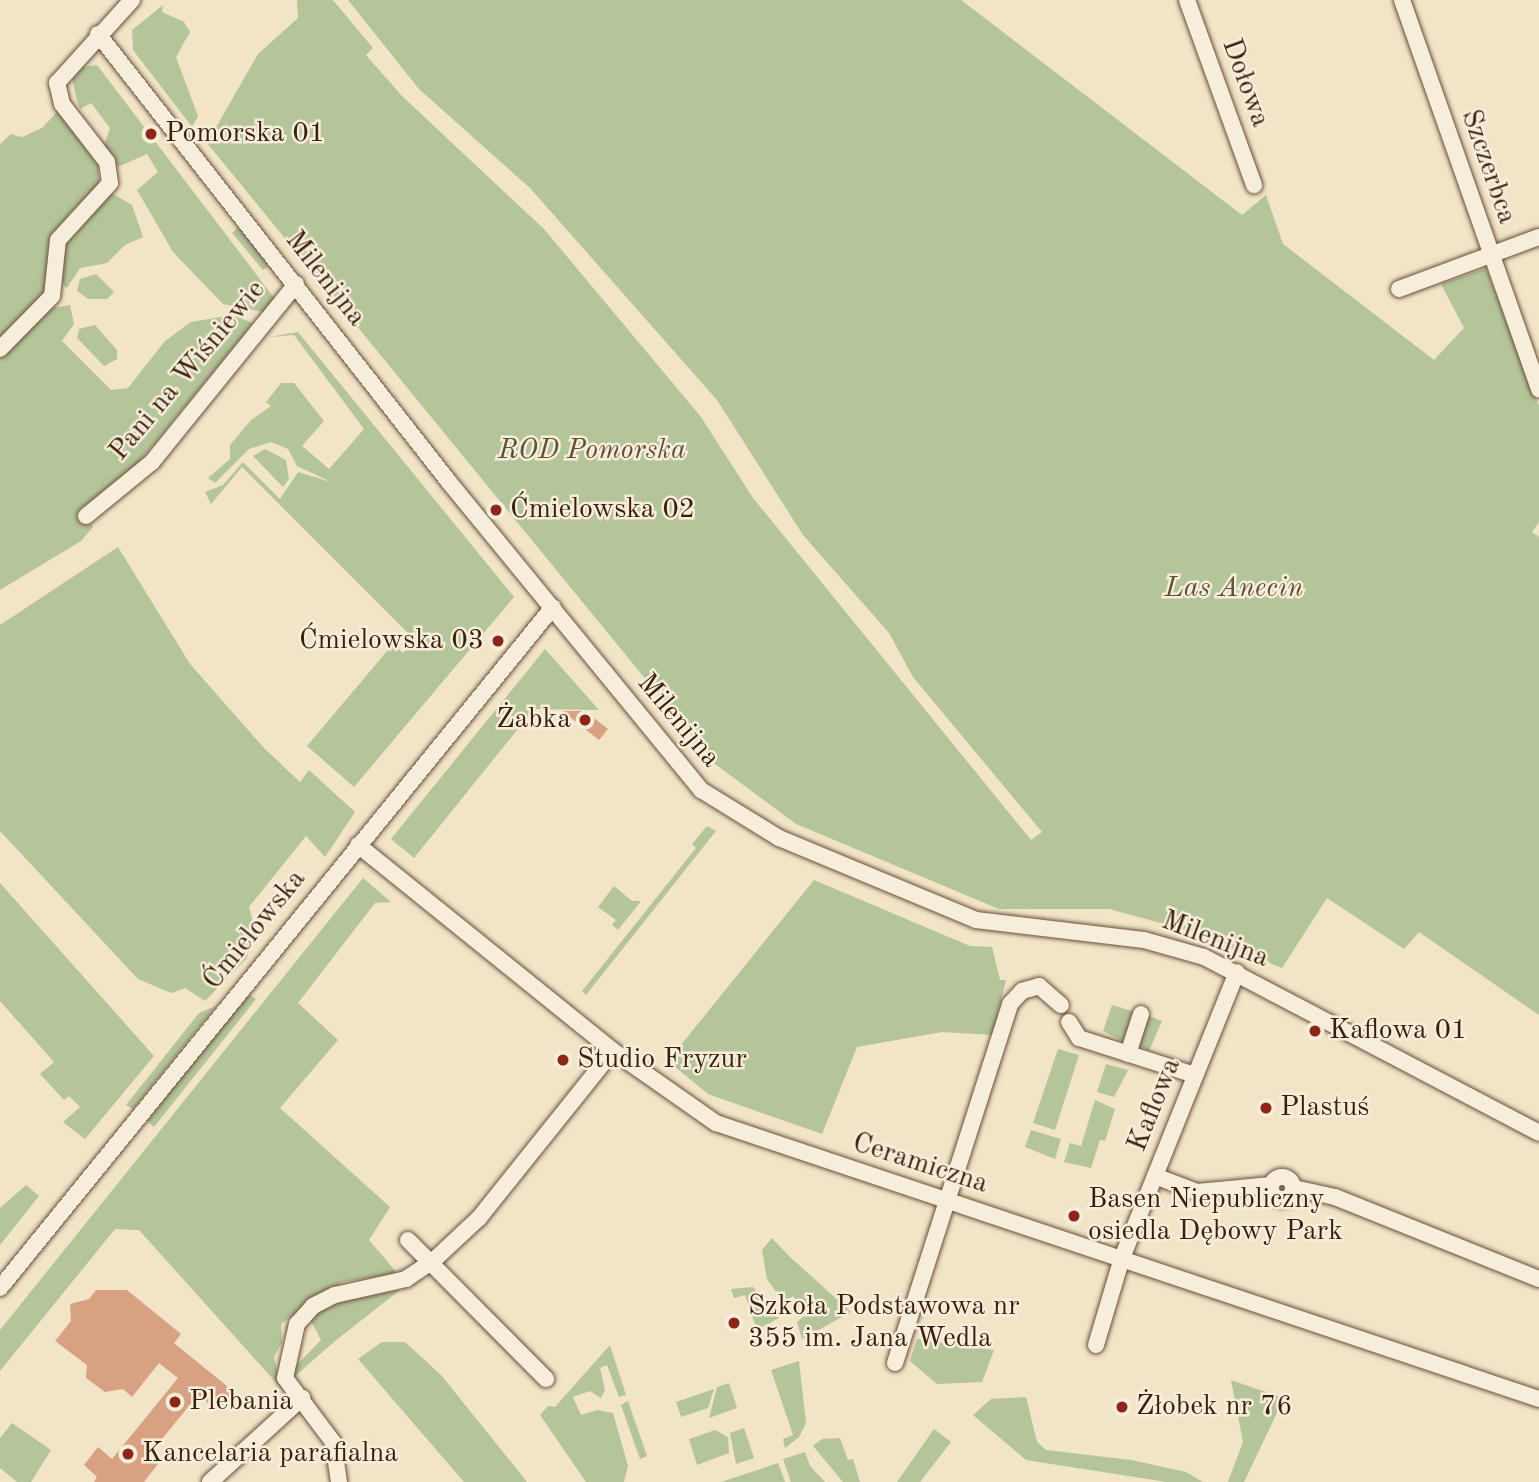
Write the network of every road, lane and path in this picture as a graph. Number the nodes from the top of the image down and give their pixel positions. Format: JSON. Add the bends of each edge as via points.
{"nodes":[{"id":1,"x":132,"y":0,"type":"edge"},
{"id":2,"x":1187,"y":0,"type":"edge"},
{"id":3,"x":1402,"y":0,"type":"edge"},
{"id":4,"x":99,"y":33,"type":"junction"},
{"id":5,"x":1254,"y":185,"type":"dead end"},
{"id":6,"x":1539,"y":237,"type":"edge"},
{"id":7,"x":1491,"y":255,"type":"junction"},
{"id":8,"x":296,"y":284,"type":"junction"},
{"id":9,"x":1399,"y":289,"type":"dead end"},
{"id":10,"x":0,"y":349,"type":"edge"},
{"id":11,"x":1539,"y":390,"type":"edge"},
{"id":12,"x":86,"y":516,"type":"dead end"},
{"id":13,"x":553,"y":607,"type":"junction"},
{"id":14,"x":358,"y":845,"type":"junction"},
{"id":15,"x":1237,"y":972,"type":"junction"},
{"id":16,"x":1061,"y":1005,"type":"dead end"},
{"id":17,"x":1141,"y":1014,"type":"dead end"},
{"id":18,"x":1069,"y":1022,"type":"dead end"},
{"id":19,"x":613,"y":1051,"type":"junction"},
{"id":20,"x":1119,"y":1057,"type":"junction"},
{"id":21,"x":1195,"y":1075,"type":"junction"},
{"id":22,"x":1539,"y":1133,"type":"edge"},
{"id":23,"x":1155,"y":1176,"type":"junction"},
{"id":24,"x":950,"y":1201,"type":"junction"},
{"id":25,"x":408,"y":1240,"type":"dead end"},
{"id":26,"x":1122,"y":1258,"type":"junction"},
{"id":27,"x":434,"y":1260,"type":"junction"},
{"id":28,"x":1539,"y":1279,"type":"edge"},
{"id":29,"x":0,"y":1288,"type":"edge"},
{"id":30,"x":1096,"y":1345,"type":"dead end"},
{"id":31,"x":895,"y":1363,"type":"dead end"},
{"id":32,"x":546,"y":1379,"type":"dead end"},
{"id":33,"x":302,"y":1398,"type":"junction"},
{"id":34,"x":1539,"y":1399,"type":"edge"},
{"id":35,"x":210,"y":1482,"type":"edge"},
{"id":36,"x":339,"y":1482,"type":"edge"}],
"edges":[{"from":1,"to":4,"type":"street"},
{"from":2,"to":5,"type":"street","name":"Dołowa"},
{"from":3,"to":7,"type":"street","name":"Szczerbca"},
{"from":4,"to":8,"type":"street","name":"Milenijna"},
{"from":4,"to":10,"type":"street","via":[[58,77],[62,104],[111,175],[105,191],[58,240],[52,296]]},
{"from":6,"to":7,"type":"street"},
{"from":7,"to":9,"type":"street"},
{"from":7,"to":11,"type":"street","name":"Szczerbca"},
{"from":8,"to":12,"type":"street","name":"Pani na Wiśniewie","via":[[152,461]]},
{"from":8,"to":13,"type":"street","name":"Milenijna"},
{"from":13,"to":14,"type":"street","name":"Ćmielowska"},
{"from":13,"to":15,"type":"street","name":"Milenijna","via":[[681,771],[742,820],[976,920],[1144,940]]},
{"from":14,"to":19,"type":"street","name":"Ceramiczna"},
{"from":14,"to":29,"type":"street","name":"Ćmielowska"},
{"from":15,"to":21,"type":"street","name":"Kaflowa"},
{"from":15,"to":22,"type":"street","name":"Milenijna"},
{"from":16,"to":24,"type":"street","via":[[1040,986],[1022,991],[1010,1004]]},
{"from":17,"to":20,"type":"street"},
{"from":18,"to":20,"type":"street","via":[[1079,1038]]},
{"from":19,"to":24,"type":"street","name":"Ceramiczna","via":[[716,1123]]},
{"from":19,"to":27,"type":"street","via":[[479,1218]]},
{"from":20,"to":21,"type":"street"},
{"from":21,"to":23,"type":"street","name":"Kaflowa"},
{"from":23,"to":26,"type":"street","name":"Kaflowa"},
{"from":23,"to":28,"type":"street","via":[[1197,1192],[1271,1185],[1272,1194],[1283,1200],[1294,1188],[1335,1196]]},
{"from":24,"to":26,"type":"street","name":"Ceramiczna"},
{"from":24,"to":31,"type":"street"},
{"from":25,"to":27,"type":"street"},
{"from":26,"to":30,"type":"street","name":"Kaflowa"},
{"from":26,"to":34,"type":"street","name":"Ceramiczna"},
{"from":27,"to":32,"type":"street","via":[[483,1319]]},
{"from":27,"to":33,"type":"street","via":[[411,1277],[335,1295],[313,1306],[297,1324],[285,1378]]},
{"from":33,"to":35,"type":"street"},
{"from":33,"to":36,"type":"street","via":[[333,1442]]}]}
